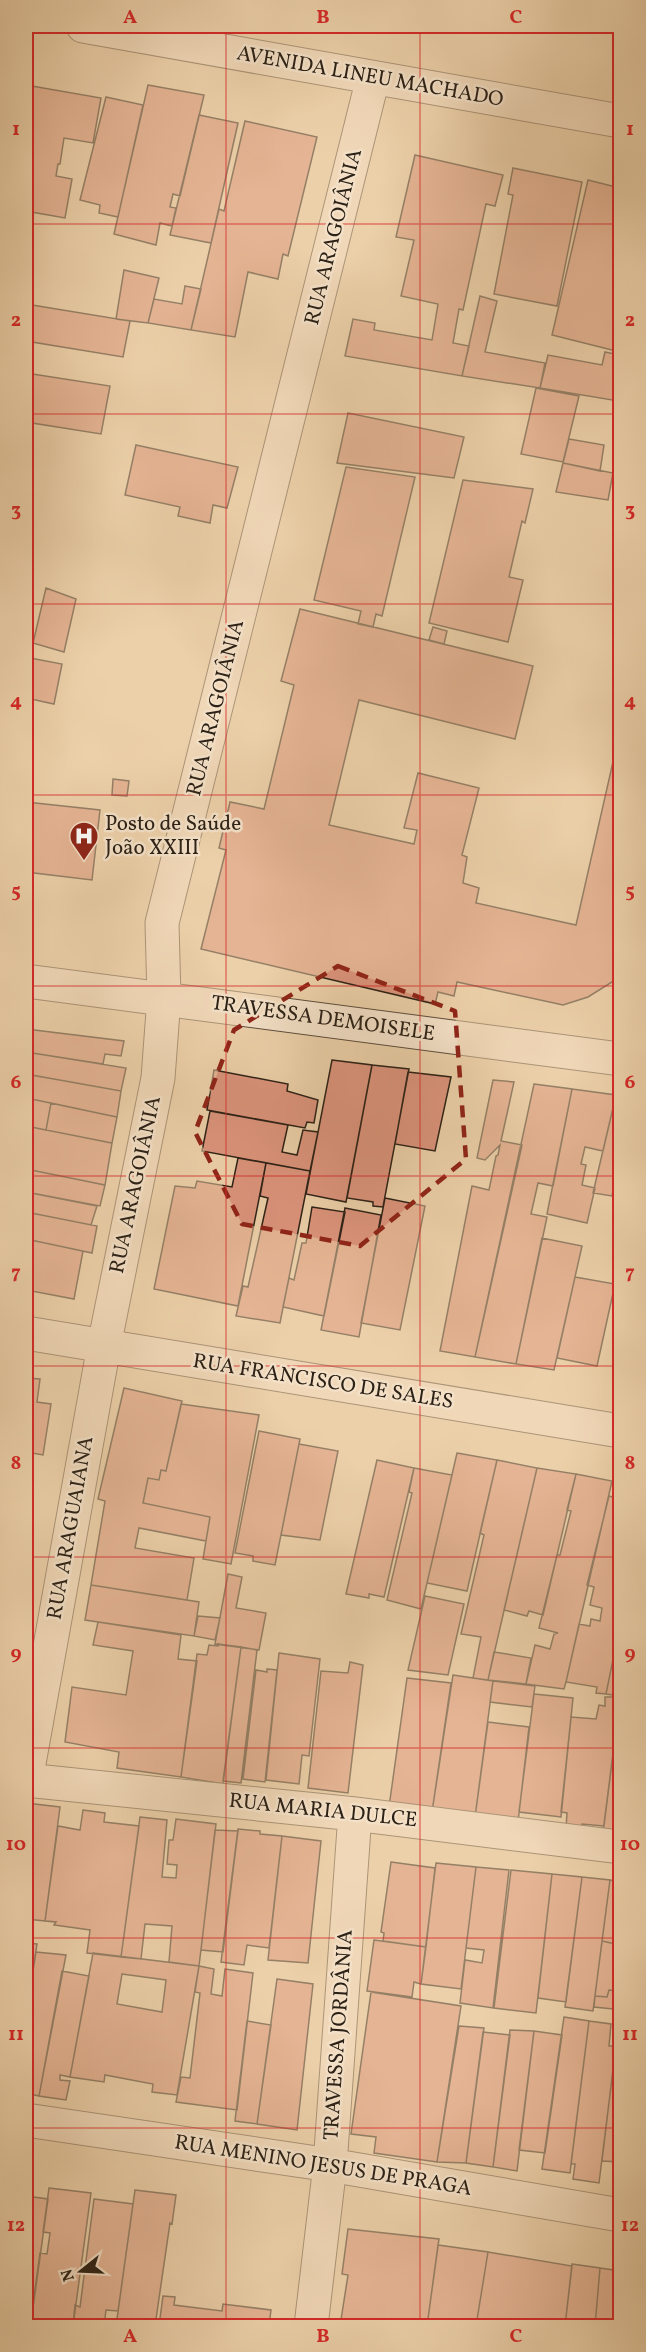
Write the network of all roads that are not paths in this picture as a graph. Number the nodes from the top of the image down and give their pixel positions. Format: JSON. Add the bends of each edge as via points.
{"nodes":[{"id":1,"x":83,"y":26,"type":"edge"},
{"id":2,"x":373,"y":78,"type":"junction"},
{"id":3,"x":621,"y":121,"type":"edge"},
{"id":4,"x":26,"y":981,"type":"edge"},
{"id":5,"x":164,"y":998,"type":"junction"},
{"id":6,"x":621,"y":1059,"type":"edge"},
{"id":7,"x":26,"y":1333,"type":"edge"},
{"id":8,"x":104,"y":1346,"type":"junction"},
{"id":9,"x":621,"y":1431,"type":"edge"},
{"id":10,"x":26,"y":1780,"type":"edge"},
{"id":11,"x":356,"y":1814,"type":"junction"},
{"id":12,"x":621,"y":1847,"type":"edge"},
{"id":13,"x":26,"y":2120,"type":"edge"},
{"id":14,"x":330,"y":2164,"type":"junction"},
{"id":15,"x":621,"y":2215,"type":"edge"},
{"id":16,"x":311,"y":2326,"type":"edge"}],
"edges":[{"from":1,"to":2,"type":"street","name":"AVENIDA LINEU MACHADO"},
{"from":2,"to":3,"type":"street","name":"AVENIDA LINEU MACHADO"},
{"from":2,"to":5,"type":"street","name":"RUA ARAGOIÂNIA","via":[[162,923]]},
{"from":4,"to":5,"type":"street","name":"TRAVESSA DEMOISELE"},
{"from":5,"to":6,"type":"street","name":"TRAVESSA DEMOISELE"},
{"from":5,"to":8,"type":"street","name":"RUA ARAGOIÂNIA","via":[[158,1078]]},
{"from":7,"to":8,"type":"street","name":"RUA FRANCISCO DE SALES"},
{"from":8,"to":9,"type":"street","name":"RUA FRANCISCO DE SALES"},
{"from":8,"to":10,"type":"street","name":"RUA ARAGUAIANA"},
{"from":10,"to":11,"type":"street","name":"RUA MARIA DULCE"},
{"from":11,"to":12,"type":"street","name":"RUA MARIA DULCE"},
{"from":11,"to":14,"type":"street","name":"TRAVESSA JORDÂNIA"},
{"from":13,"to":14,"type":"street","name":"RUA MENINO JESUS DE PRAGA"},
{"from":14,"to":15,"type":"street","name":"RUA MENINO JESUS DE PRAGA"},
{"from":14,"to":16,"type":"street","name":"TRAVESSA JORDÂNIA"}]}
